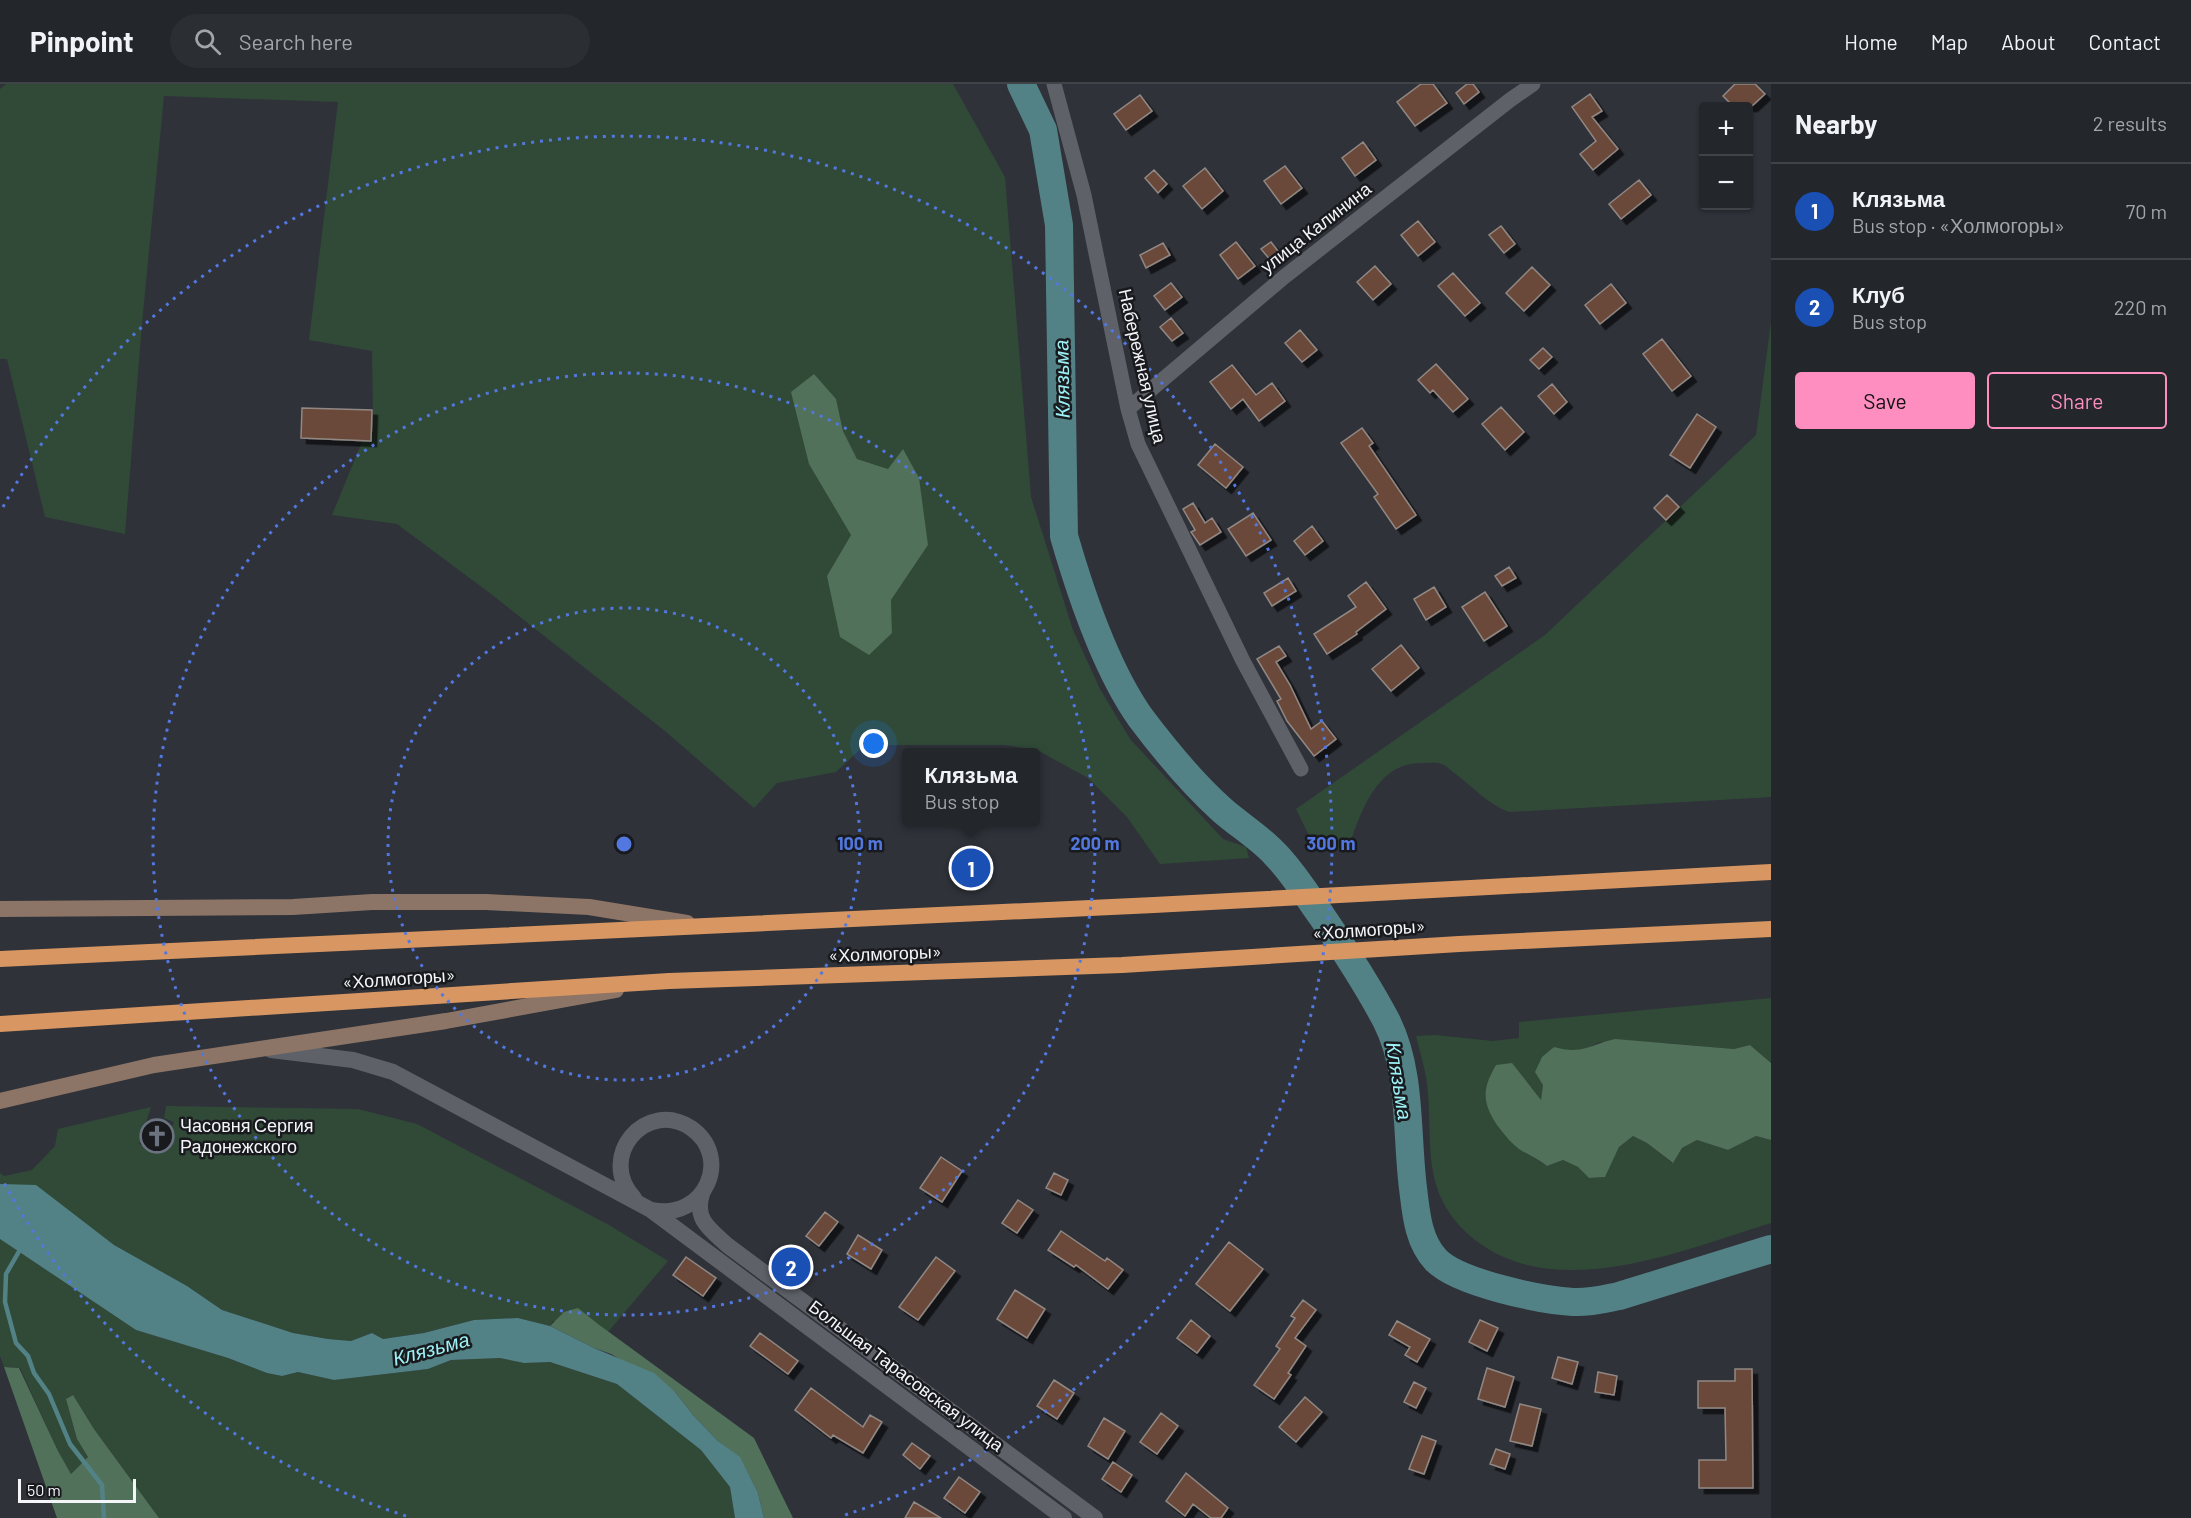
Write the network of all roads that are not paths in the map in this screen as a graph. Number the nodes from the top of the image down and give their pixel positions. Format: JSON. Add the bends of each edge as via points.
{"nodes":[{"id":1,"x":1054,"y":84,"type":"edge"},
{"id":2,"x":1533,"y":84,"type":"edge"},
{"id":3,"x":1128,"y":409,"type":"junction"},
{"id":4,"x":1301,"y":769,"type":"dead end"},
{"id":5,"x":1771,"y":872,"type":"edge"},
{"id":6,"x":0,"y":909,"type":"edge"},
{"id":7,"x":705,"y":926,"type":"junction"},
{"id":8,"x":1771,"y":929,"type":"edge"},
{"id":9,"x":0,"y":959,"type":"edge"},
{"id":10,"x":669,"y":981,"type":"junction"},
{"id":11,"x":0,"y":1024,"type":"edge"},
{"id":12,"x":265,"y":1050,"type":"junction"},
{"id":13,"x":0,"y":1101,"type":"edge"},
{"id":14,"x":702,"y":1194,"type":"junction"},
{"id":15,"x":645,"y":1207,"type":"junction"},
{"id":16,"x":1064,"y":1518,"type":"edge"},
{"id":17,"x":1095,"y":1518,"type":"edge"}],
"edges":[{"from":1,"to":3,"type":"street","name":"Набережная улица","via":[[1084,195]]},
{"from":2,"to":3,"type":"street","name":"улица Калинина","via":[[1284,277]]},
{"from":3,"to":4,"type":"street","name":"Набережная улица","via":[[1138,444],[1243,661]]},
{"from":5,"to":7,"type":"highway","name":"«Холмогоры»"},
{"from":6,"to":7,"type":"main road","via":[[486,902],[589,908]]},
{"from":7,"to":9,"type":"highway","name":"«Холмогоры»"},
{"from":8,"to":10,"type":"highway","name":"«Холмогоры»","via":[[1122,965]]},
{"from":10,"to":11,"type":"highway","name":"«Холмогоры»"},
{"from":10,"to":12,"type":"main road"},
{"from":12,"to":13,"type":"main road","via":[[154,1065]]},
{"from":12,"to":15,"type":"street","via":[[353,1060],[393,1072]]},
{"from":14,"to":15,"type":"street","via":[[679,1210]]},
{"from":14,"to":15,"type":"street","via":[[711,1171],[705,1144],[683,1124],[665,1120],[651,1123],[636,1131],[624,1146],[620,1166],[622,1182]]},
{"from":14,"to":17,"type":"street","name":"Большая Тарасовская улица","via":[[699,1211],[704,1223],[727,1245]]},
{"from":15,"to":16,"type":"street","name":"Большая Тарасовская улица"}]}
